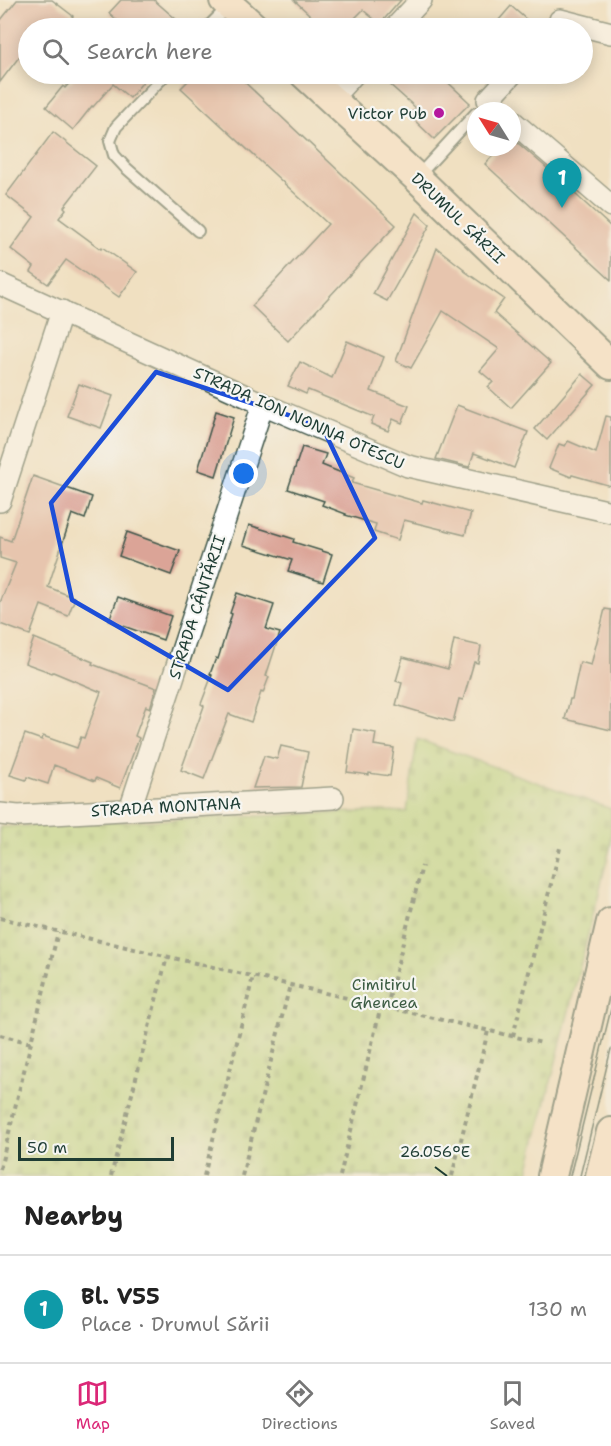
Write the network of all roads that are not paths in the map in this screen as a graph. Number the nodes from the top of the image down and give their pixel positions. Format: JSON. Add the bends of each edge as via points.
{"nodes":[{"id":1,"x":421,"y":0,"type":"edge"},
{"id":2,"x":227,"y":2,"type":"edge"},
{"id":3,"x":215,"y":18,"type":"edge"},
{"id":4,"x":244,"y":18,"type":"edge"},
{"id":5,"x":404,"y":18,"type":"edge"},
{"id":6,"x":593,"y":27,"type":"edge"},
{"id":7,"x":611,"y":33,"type":"edge"},
{"id":8,"x":157,"y":84,"type":"edge"},
{"id":9,"x":315,"y":84,"type":"edge"},
{"id":10,"x":345,"y":84,"type":"edge"},
{"id":11,"x":505,"y":84,"type":"edge"},
{"id":12,"x":331,"y":99,"type":"junction"},
{"id":13,"x":491,"y":102,"type":"edge"},
{"id":14,"x":467,"y":128,"type":"edge"},
{"id":15,"x":521,"y":129,"type":"edge"},
{"id":16,"x":417,"y":178,"type":"junction"},
{"id":17,"x":611,"y":206,"type":"edge"},
{"id":18,"x":198,"y":231,"type":"dead end"},
{"id":19,"x":0,"y":284,"type":"edge"},
{"id":20,"x":62,"y":311,"type":"junction"},
{"id":21,"x":611,"y":365,"type":"edge"},
{"id":22,"x":263,"y":404,"type":"junction"},
{"id":23,"x":0,"y":501,"type":"edge"},
{"id":24,"x":611,"y":512,"type":"edge"},
{"id":25,"x":333,"y":798,"type":"dead end"},
{"id":26,"x":130,"y":809,"type":"junction"},
{"id":27,"x":0,"y":814,"type":"edge"},
{"id":28,"x":611,"y":922,"type":"edge"},
{"id":29,"x":611,"y":1132,"type":"edge"},
{"id":30,"x":552,"y":1176,"type":"edge"},
{"id":31,"x":600,"y":1176,"type":"edge"}],
"edges":[{"from":1,"to":5,"type":"street"},
{"from":2,"to":3,"type":"lane"},
{"from":2,"to":4,"type":"main road"},
{"from":6,"to":7,"type":"street"},
{"from":8,"to":18,"type":"lane","via":[[116,128],[110,141],[114,155],[125,167]]},
{"from":9,"to":12,"type":"main road","name":"DRUMUL SĂRII"},
{"from":10,"to":12,"type":"street"},
{"from":11,"to":13,"type":"street"},
{"from":12,"to":16,"type":"main road","name":"DRUMUL SĂRII"},
{"from":14,"to":16,"type":"lane"},
{"from":15,"to":17,"type":"street"},
{"from":16,"to":21,"type":"main road","name":"DRUMUL SĂRII"},
{"from":19,"to":20,"type":"street","name":"STRADA ION NONNA OTESCU"},
{"from":20,"to":22,"type":"street","name":"STRADA ION NONNA OTESCU"},
{"from":20,"to":23,"type":"street"},
{"from":22,"to":24,"type":"street","name":"STRADA ION NONNA OTESCU","via":[[408,466]]},
{"from":22,"to":26,"type":"street","name":"STRADA CÂNTĂRII"},
{"from":25,"to":26,"type":"street","name":"STRADA MONTANA"},
{"from":26,"to":27,"type":"street","name":"STRADA MONTANA"},
{"from":28,"to":30,"type":"main road"},
{"from":29,"to":31,"type":"main road"}]}
